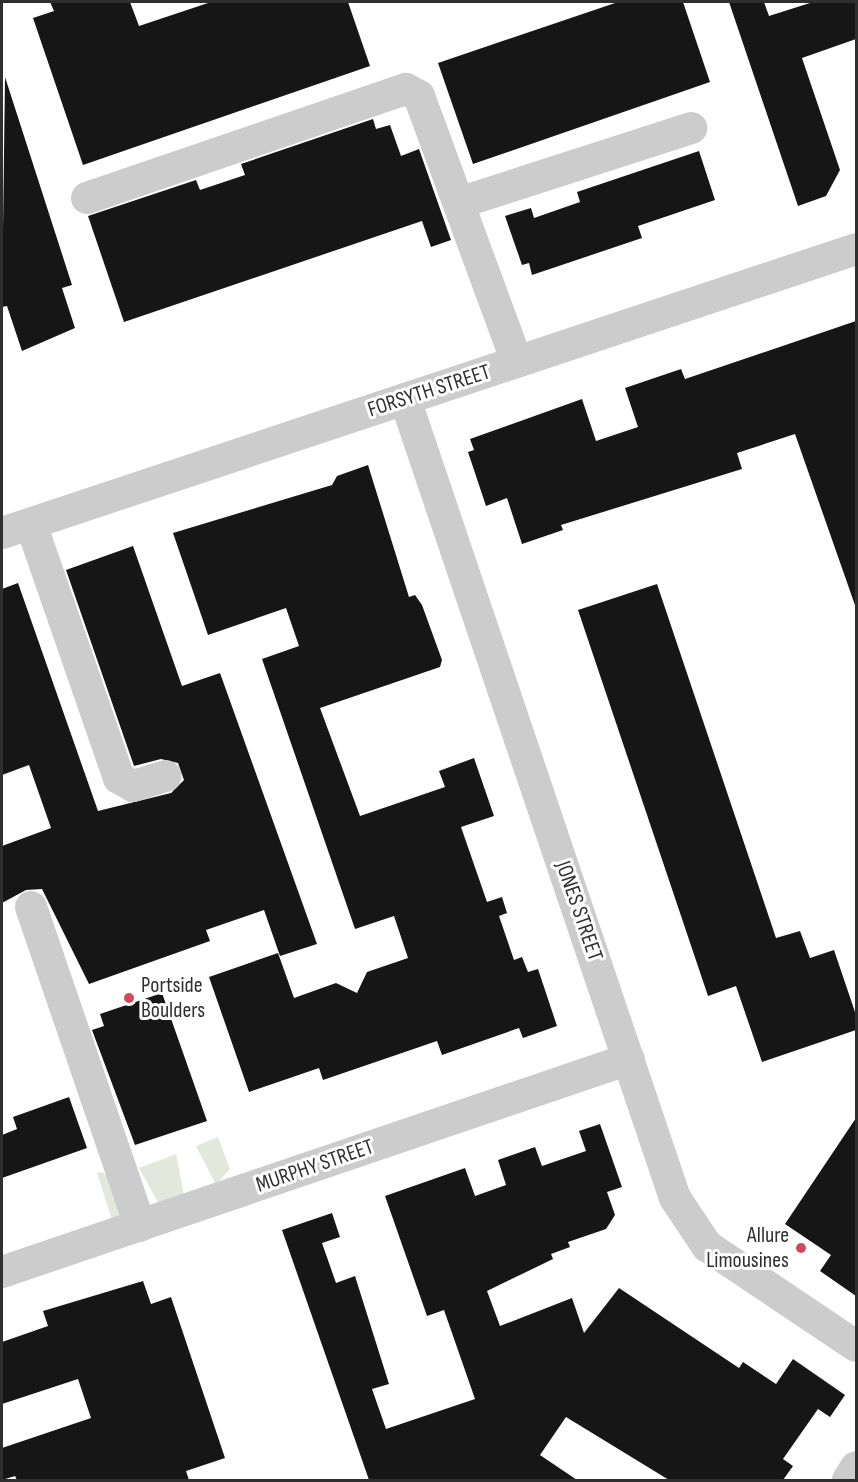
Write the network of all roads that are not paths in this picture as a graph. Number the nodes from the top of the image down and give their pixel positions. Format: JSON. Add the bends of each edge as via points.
{"nodes":[{"id":1,"x":691,"y":128,"type":"dead end"},
{"id":2,"x":87,"y":198,"type":"dead end"},
{"id":3,"x":462,"y":202,"type":"junction"},
{"id":4,"x":856,"y":249,"type":"edge"},
{"id":5,"x":517,"y":362,"type":"junction"},
{"id":6,"x":405,"y":399,"type":"junction"},
{"id":7,"x":31,"y":524,"type":"junction"},
{"id":8,"x":2,"y":533,"type":"edge"},
{"id":9,"x":166,"y":776,"type":"dead end"},
{"id":10,"x":31,"y":908,"type":"dead end"},
{"id":11,"x":628,"y":1059,"type":"junction"},
{"id":12,"x":140,"y":1226,"type":"junction"},
{"id":13,"x":2,"y":1272,"type":"edge"},
{"id":14,"x":856,"y":1346,"type":"edge"},
{"id":15,"x":856,"y":1467,"type":"edge"},
{"id":16,"x":848,"y":1480,"type":"edge"}],
"edges":[{"from":1,"to":3,"type":"street"},
{"from":2,"to":3,"type":"street","via":[[406,89],[419,96]]},
{"from":3,"to":5,"type":"street"},
{"from":4,"to":5,"type":"street","name":"FORSYTH STREET"},
{"from":5,"to":6,"type":"street","name":"FORSYTH STREET"},
{"from":6,"to":7,"type":"street","name":"FORSYTH STREET"},
{"from":6,"to":11,"type":"street","name":"JONES STREET"},
{"from":7,"to":8,"type":"street","name":"FORSYTH STREET"},
{"from":7,"to":9,"type":"street","via":[[119,778],[133,786]]},
{"from":10,"to":12,"type":"street"},
{"from":11,"to":12,"type":"street","name":"MURPHY STREET"},
{"from":11,"to":14,"type":"street","name":"JONES STREET","via":[[687,1223],[707,1246]]},
{"from":12,"to":13,"type":"street","name":"MURPHY STREET"},
{"from":15,"to":16,"type":"street"}]}
